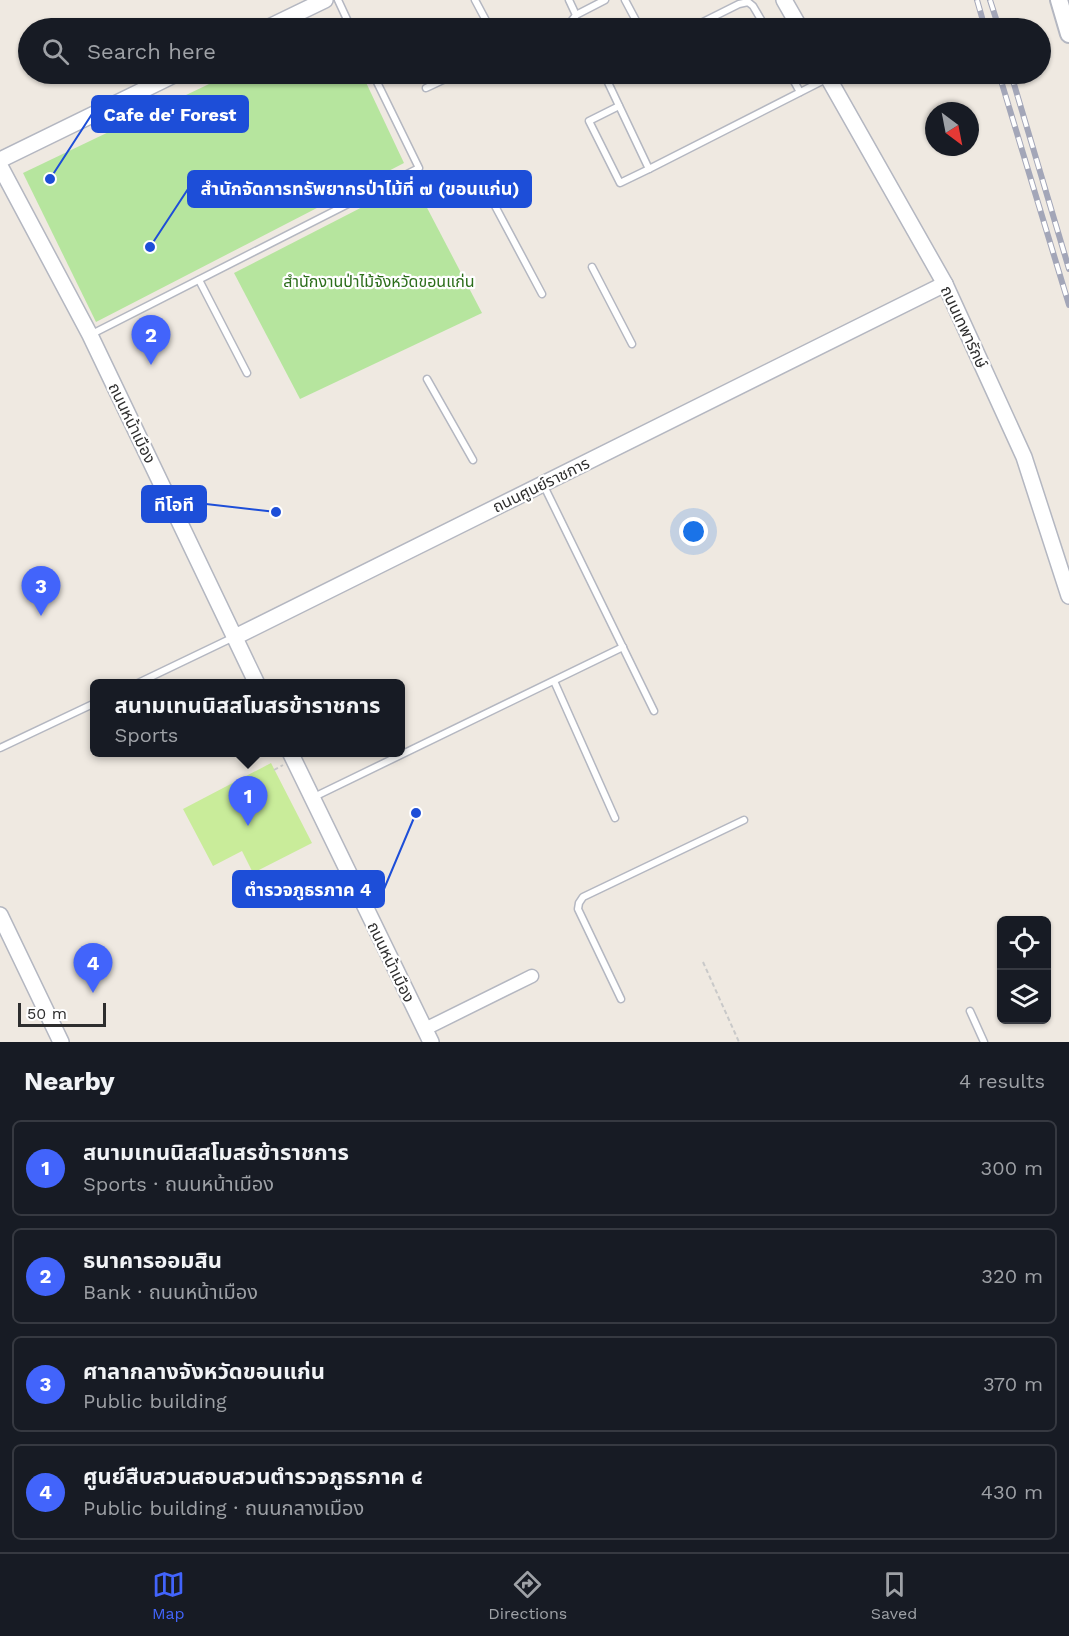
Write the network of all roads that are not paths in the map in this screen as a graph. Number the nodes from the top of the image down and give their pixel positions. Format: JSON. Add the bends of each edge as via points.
{"nodes":[{"id":1,"x":326,"y":0,"type":"edge"},
{"id":2,"x":338,"y":0,"type":"edge"},
{"id":3,"x":475,"y":0,"type":"edge"},
{"id":4,"x":569,"y":0,"type":"edge"},
{"id":5,"x":605,"y":0,"type":"edge"},
{"id":6,"x":625,"y":0,"type":"edge"},
{"id":7,"x":784,"y":0,"type":"edge"},
{"id":8,"x":1059,"y":0,"type":"edge"},
{"id":9,"x":576,"y":15,"type":"junction"},
{"id":10,"x":288,"y":18,"type":"edge"},
{"id":11,"x":346,"y":18,"type":"edge"},
{"id":12,"x":485,"y":18,"type":"edge"},
{"id":13,"x":574,"y":18,"type":"edge"},
{"id":14,"x":635,"y":18,"type":"edge"},
{"id":15,"x":711,"y":18,"type":"edge"},
{"id":16,"x":760,"y":18,"type":"edge"},
{"id":17,"x":794,"y":18,"type":"edge"},
{"id":18,"x":1069,"y":34,"type":"edge"},
{"id":19,"x":156,"y":84,"type":"edge"},
{"id":20,"x":378,"y":84,"type":"edge"},
{"id":21,"x":435,"y":84,"type":"edge"},
{"id":22,"x":609,"y":84,"type":"edge"},
{"id":23,"x":796,"y":84,"type":"edge"},
{"id":24,"x":814,"y":84,"type":"edge"},
{"id":25,"x":832,"y":84,"type":"edge"},
{"id":26,"x":426,"y":88,"type":"dead end"},
{"id":27,"x":800,"y":92,"type":"junction"},
{"id":28,"x":619,"y":106,"type":"junction"},
{"id":29,"x":0,"y":160,"type":"edge"},
{"id":30,"x":0,"y":166,"type":"edge"},
{"id":31,"x":649,"y":169,"type":"junction"},
{"id":32,"x":486,"y":189,"type":"dead end"},
{"id":33,"x":592,"y":267,"type":"dead end"},
{"id":34,"x":198,"y":280,"type":"junction"},
{"id":35,"x":945,"y":284,"type":"junction"},
{"id":36,"x":542,"y":294,"type":"dead end"},
{"id":37,"x":90,"y":335,"type":"junction"},
{"id":38,"x":633,"y":344,"type":"dead end"},
{"id":39,"x":247,"y":373,"type":"dead end"},
{"id":40,"x":427,"y":379,"type":"dead end"},
{"id":41,"x":473,"y":460,"type":"dead end"},
{"id":42,"x":543,"y":484,"type":"junction"},
{"id":43,"x":1069,"y":596,"type":"edge"},
{"id":44,"x":235,"y":637,"type":"junction"},
{"id":45,"x":623,"y":647,"type":"junction"},
{"id":46,"x":147,"y":679,"type":"edge"},
{"id":47,"x":255,"y":679,"type":"edge"},
{"id":48,"x":554,"y":681,"type":"junction"},
{"id":49,"x":90,"y":705,"type":"edge"},
{"id":50,"x":654,"y":711,"type":"dead end"},
{"id":51,"x":0,"y":748,"type":"edge"},
{"id":52,"x":405,"y":753,"type":"edge"},
{"id":53,"x":292,"y":757,"type":"edge"},
{"id":54,"x":397,"y":757,"type":"edge"},
{"id":55,"x":312,"y":798,"type":"junction"},
{"id":56,"x":615,"y":818,"type":"dead end"},
{"id":57,"x":744,"y":820,"type":"dead end"},
{"id":58,"x":0,"y":915,"type":"edge"},
{"id":59,"x":532,"y":976,"type":"dead end"},
{"id":60,"x":621,"y":999,"type":"dead end"},
{"id":61,"x":970,"y":1011,"type":"dead end"},
{"id":62,"x":428,"y":1036,"type":"edge"},
{"id":63,"x":61,"y":1042,"type":"edge"},
{"id":64,"x":984,"y":1042,"type":"edge"}],
"edges":[{"from":1,"to":10,"type":"street"},
{"from":2,"to":11,"type":"lane"},
{"from":3,"to":12,"type":"lane"},
{"from":4,"to":9,"type":"lane"},
{"from":5,"to":9,"type":"lane"},
{"from":6,"to":14,"type":"lane"},
{"from":7,"to":17,"type":"street"},
{"from":8,"to":18,"type":"main road"},
{"from":9,"to":13,"type":"lane"},
{"from":15,"to":16,"type":"lane","via":[[748,2]]},
{"from":19,"to":29,"type":"street"},
{"from":20,"to":34,"type":"lane","via":[[418,168]]},
{"from":21,"to":26,"type":"lane"},
{"from":22,"to":28,"type":"lane"},
{"from":23,"to":27,"type":"lane"},
{"from":24,"to":27,"type":"lane"},
{"from":25,"to":35,"type":"street","name":"ถนนเทพารักษ์"},
{"from":27,"to":31,"type":"lane"},
{"from":28,"to":31,"type":"lane"},
{"from":28,"to":31,"type":"lane","via":[[589,121],[620,183]]},
{"from":30,"to":37,"type":"street","name":"ถนนหน้าเมือง"},
{"from":32,"to":36,"type":"lane"},
{"from":33,"to":38,"type":"lane"},
{"from":34,"to":37,"type":"lane"},
{"from":34,"to":39,"type":"lane"},
{"from":35,"to":42,"type":"street","name":"ถนนศูนย์ราชการ"},
{"from":35,"to":43,"type":"street","name":"ถนนเทพารักษ์","via":[[1024,458]]},
{"from":37,"to":44,"type":"street","name":"ถนนหน้าเมือง"},
{"from":40,"to":41,"type":"lane"},
{"from":42,"to":44,"type":"street","name":"ถนนศูนย์ราชการ"},
{"from":42,"to":45,"type":"lane"},
{"from":44,"to":46,"type":"lane","name":"ถนนศูนย์ราชการ"},
{"from":44,"to":47,"type":"street","name":"ถนนหน้าเมือง"},
{"from":45,"to":48,"type":"lane"},
{"from":45,"to":50,"type":"lane"},
{"from":48,"to":52,"type":"lane"},
{"from":48,"to":56,"type":"lane"},
{"from":49,"to":51,"type":"lane"},
{"from":53,"to":55,"type":"street","name":"ถนนหน้าเมือง"},
{"from":54,"to":55,"type":"lane"},
{"from":55,"to":62,"type":"street","name":"ถนนหน้าเมือง"},
{"from":57,"to":60,"type":"lane","via":[[583,897],[578,909]]},
{"from":58,"to":63,"type":"street"},
{"from":59,"to":62,"type":"street"},
{"from":61,"to":64,"type":"lane"}]}
